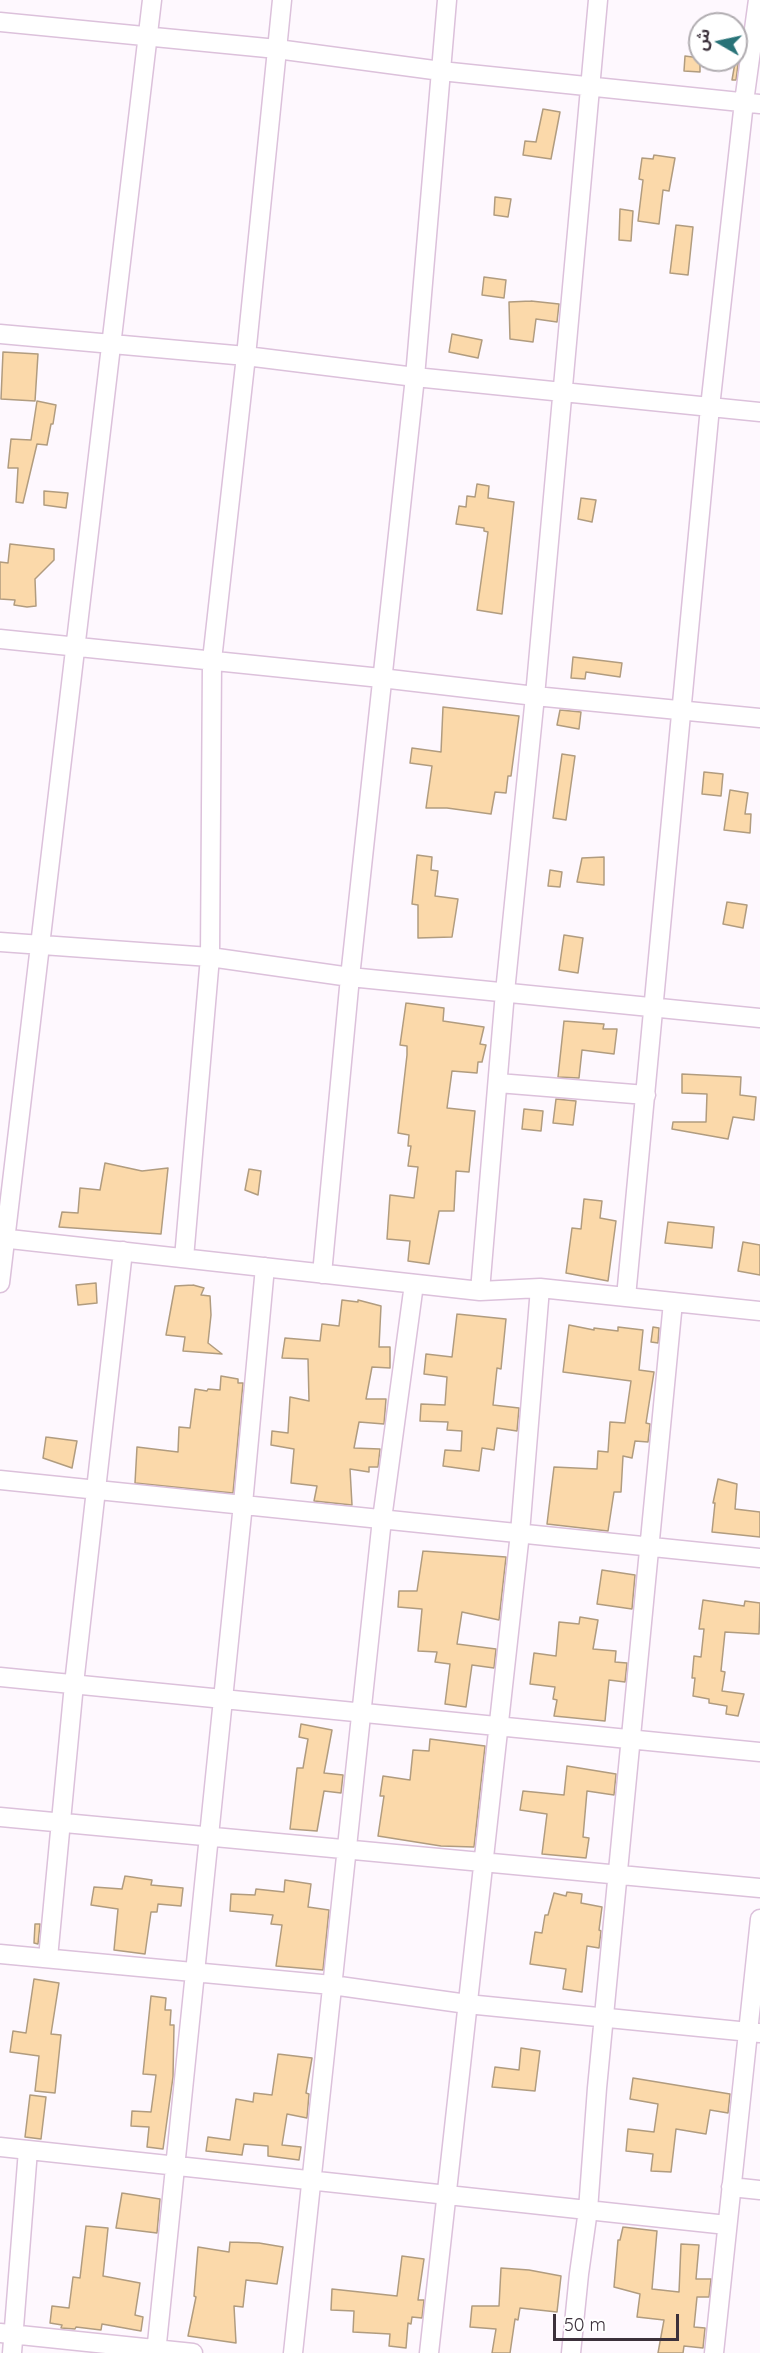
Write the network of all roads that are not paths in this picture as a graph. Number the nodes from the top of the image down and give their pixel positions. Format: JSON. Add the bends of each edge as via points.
{"nodes":[{"id":1,"x":152,"y":0,"type":"edge"},
{"id":2,"x":282,"y":0,"type":"edge"},
{"id":3,"x":447,"y":0,"type":"edge"},
{"id":4,"x":598,"y":0,"type":"edge"},
{"id":5,"x":758,"y":0,"type":"edge"},
{"id":6,"x":0,"y":22,"type":"edge"},
{"id":7,"x":148,"y":37,"type":"junction"},
{"id":8,"x":277,"y":49,"type":"junction"},
{"id":9,"x":441,"y":71,"type":"junction"},
{"id":10,"x":591,"y":86,"type":"junction"},
{"id":11,"x":752,"y":103,"type":"edge"},
{"id":12,"x":0,"y":334,"type":"edge"},
{"id":13,"x":110,"y":345,"type":"junction"},
{"id":14,"x":246,"y":356,"type":"junction"},
{"id":15,"x":415,"y":377,"type":"junction"},
{"id":16,"x":563,"y":392,"type":"junction"},
{"id":17,"x":710,"y":407,"type":"junction"},
{"id":18,"x":760,"y":412,"type":"edge"},
{"id":19,"x":0,"y":639,"type":"edge"},
{"id":20,"x":74,"y":647,"type":"junction"},
{"id":21,"x":212,"y":660,"type":"junction"},
{"id":22,"x":381,"y":678,"type":"junction"},
{"id":23,"x":535,"y":696,"type":"junction"},
{"id":24,"x":683,"y":710,"type":"junction"},
{"id":25,"x":760,"y":718,"type":"edge"},
{"id":26,"x":0,"y":942,"type":"edge"},
{"id":27,"x":40,"y":945,"type":"junction"},
{"id":28,"x":210,"y":957,"type":"junction"},
{"id":29,"x":350,"y":977,"type":"junction"},
{"id":30,"x":505,"y":992,"type":"junction"},
{"id":31,"x":654,"y":1007,"type":"junction"},
{"id":32,"x":760,"y":1018,"type":"edge"},
{"id":33,"x":498,"y":1083,"type":"junction"},
{"id":34,"x":646,"y":1095,"type":"junction"},
{"id":35,"x":3,"y":1238,"type":"edge"},
{"id":36,"x":123,"y":1251,"type":"junction"},
{"id":37,"x":184,"y":1258,"type":"junction"},
{"id":38,"x":265,"y":1267,"type":"junction"},
{"id":39,"x":322,"y":1274,"type":"junction"},
{"id":40,"x":0,"y":1283,"type":"edge"},
{"id":41,"x":414,"y":1284,"type":"junction"},
{"id":42,"x":540,"y":1288,"type":"junction"},
{"id":43,"x":480,"y":1291,"type":"junction"},
{"id":44,"x":626,"y":1297,"type":"junction"},
{"id":45,"x":673,"y":1302,"type":"junction"},
{"id":46,"x":760,"y":1311,"type":"edge"},
{"id":47,"x":0,"y":1480,"type":"edge"},
{"id":48,"x":95,"y":1488,"type":"junction"},
{"id":49,"x":243,"y":1504,"type":"junction"},
{"id":50,"x":382,"y":1519,"type":"junction"},
{"id":51,"x":520,"y":1533,"type":"junction"},
{"id":52,"x":650,"y":1547,"type":"junction"},
{"id":53,"x":760,"y":1558,"type":"edge"},
{"id":54,"x":0,"y":1677,"type":"edge"},
{"id":55,"x":74,"y":1684,"type":"junction"},
{"id":56,"x":223,"y":1699,"type":"junction"},
{"id":57,"x":361,"y":1713,"type":"junction"},
{"id":58,"x":497,"y":1726,"type":"junction"},
{"id":59,"x":630,"y":1739,"type":"junction"},
{"id":60,"x":760,"y":1752,"type":"edge"},
{"id":61,"x":0,"y":1817,"type":"edge"},
{"id":62,"x":61,"y":1823,"type":"junction"},
{"id":63,"x":208,"y":1836,"type":"junction"},
{"id":64,"x":347,"y":1849,"type":"junction"},
{"id":65,"x":483,"y":1862,"type":"junction"},
{"id":66,"x":618,"y":1874,"type":"junction"},
{"id":67,"x":760,"y":1888,"type":"edge"},
{"id":68,"x":760,"y":1919,"type":"edge"},
{"id":69,"x":0,"y":1954,"type":"edge"},
{"id":70,"x":48,"y":1958,"type":"junction"},
{"id":71,"x":194,"y":1972,"type":"junction"},
{"id":72,"x":332,"y":1985,"type":"junction"},
{"id":73,"x":467,"y":2004,"type":"junction"},
{"id":74,"x":604,"y":2016,"type":"junction"},
{"id":75,"x":754,"y":2033,"type":"edge"},
{"id":76,"x":0,"y":2147,"type":"edge"},
{"id":77,"x":28,"y":2150,"type":"junction"},
{"id":78,"x":175,"y":2166,"type":"junction"},
{"id":79,"x":311,"y":2180,"type":"junction"},
{"id":80,"x":731,"y":2187,"type":"junction"},
{"id":81,"x":760,"y":2190,"type":"edge"},
{"id":82,"x":447,"y":2195,"type":"junction"},
{"id":83,"x":588,"y":2210,"type":"junction"},
{"id":84,"x":727,"y":2225,"type":"junction"},
{"id":85,"x":7,"y":2334,"type":"edge"},
{"id":86,"x":156,"y":2351,"type":"edge"},
{"id":87,"x":12,"y":2353,"type":"edge"},
{"id":88,"x":193,"y":2353,"type":"edge"},
{"id":89,"x":293,"y":2353,"type":"edge"},
{"id":90,"x":429,"y":2353,"type":"edge"},
{"id":91,"x":571,"y":2353,"type":"edge"},
{"id":92,"x":714,"y":2353,"type":"edge"}],
"edges":[{"from":1,"to":7,"type":"street"},
{"from":2,"to":8,"type":"street"},
{"from":3,"to":9,"type":"street"},
{"from":4,"to":10,"type":"street"},
{"from":5,"to":11,"type":"street"},
{"from":6,"to":7,"type":"street"},
{"from":7,"to":8,"type":"street"},
{"from":7,"to":13,"type":"street"},
{"from":8,"to":9,"type":"street"},
{"from":8,"to":14,"type":"street"},
{"from":9,"to":10,"type":"street"},
{"from":9,"to":15,"type":"street"},
{"from":10,"to":11,"type":"street"},
{"from":10,"to":16,"type":"street"},
{"from":11,"to":17,"type":"street"},
{"from":12,"to":13,"type":"street"},
{"from":13,"to":14,"type":"street"},
{"from":13,"to":20,"type":"street"},
{"from":14,"to":15,"type":"street"},
{"from":14,"to":21,"type":"street"},
{"from":15,"to":16,"type":"street"},
{"from":15,"to":22,"type":"street"},
{"from":16,"to":17,"type":"street"},
{"from":16,"to":23,"type":"street"},
{"from":17,"to":18,"type":"street"},
{"from":17,"to":24,"type":"street"},
{"from":19,"to":20,"type":"street"},
{"from":20,"to":21,"type":"street"},
{"from":20,"to":27,"type":"street"},
{"from":21,"to":22,"type":"street"},
{"from":21,"to":28,"type":"street"},
{"from":22,"to":23,"type":"street"},
{"from":22,"to":29,"type":"street"},
{"from":23,"to":24,"type":"street"},
{"from":23,"to":30,"type":"street"},
{"from":24,"to":25,"type":"street"},
{"from":24,"to":31,"type":"street"},
{"from":26,"to":27,"type":"street"},
{"from":27,"to":28,"type":"street"},
{"from":27,"to":35,"type":"street"},
{"from":28,"to":29,"type":"street"},
{"from":28,"to":37,"type":"street"},
{"from":29,"to":30,"type":"street"},
{"from":29,"to":39,"type":"street"},
{"from":30,"to":31,"type":"street"},
{"from":30,"to":33,"type":"street"},
{"from":31,"to":32,"type":"street"},
{"from":31,"to":34,"type":"street"},
{"from":33,"to":34,"type":"street"},
{"from":33,"to":43,"type":"street"},
{"from":34,"to":44,"type":"street"},
{"from":35,"to":36,"type":"street"},
{"from":35,"to":40,"type":"street"},
{"from":36,"to":37,"type":"street"},
{"from":36,"to":48,"type":"street"},
{"from":37,"to":38,"type":"street"},
{"from":38,"to":39,"type":"street"},
{"from":38,"to":49,"type":"street"},
{"from":39,"to":41,"type":"street"},
{"from":41,"to":43,"type":"street"},
{"from":41,"to":50,"type":"street"},
{"from":42,"to":43,"type":"street"},
{"from":42,"to":44,"type":"street"},
{"from":42,"to":51,"type":"street"},
{"from":44,"to":45,"type":"street"},
{"from":45,"to":46,"type":"street"},
{"from":45,"to":52,"type":"street"},
{"from":47,"to":48,"type":"street"},
{"from":48,"to":49,"type":"street"},
{"from":48,"to":55,"type":"street"},
{"from":49,"to":50,"type":"street"},
{"from":49,"to":56,"type":"street"},
{"from":50,"to":51,"type":"street"},
{"from":50,"to":57,"type":"street"},
{"from":51,"to":52,"type":"street"},
{"from":51,"to":58,"type":"street"},
{"from":52,"to":53,"type":"street"},
{"from":52,"to":59,"type":"street"},
{"from":54,"to":55,"type":"street"},
{"from":55,"to":56,"type":"street"},
{"from":55,"to":62,"type":"street"},
{"from":56,"to":57,"type":"street"},
{"from":56,"to":63,"type":"street"},
{"from":57,"to":58,"type":"street"},
{"from":57,"to":64,"type":"street"},
{"from":58,"to":59,"type":"street"},
{"from":58,"to":65,"type":"street"},
{"from":59,"to":60,"type":"street"},
{"from":59,"to":66,"type":"street"},
{"from":61,"to":62,"type":"street"},
{"from":62,"to":63,"type":"street"},
{"from":62,"to":70,"type":"street"},
{"from":63,"to":64,"type":"street"},
{"from":63,"to":71,"type":"street"},
{"from":64,"to":65,"type":"street"},
{"from":64,"to":72,"type":"street"},
{"from":65,"to":66,"type":"street"},
{"from":65,"to":73,"type":"street"},
{"from":66,"to":67,"type":"street"},
{"from":66,"to":74,"type":"street"},
{"from":68,"to":75,"type":"street"},
{"from":69,"to":70,"type":"street"},
{"from":70,"to":71,"type":"street"},
{"from":71,"to":72,"type":"street"},
{"from":71,"to":78,"type":"street"},
{"from":72,"to":73,"type":"street"},
{"from":72,"to":79,"type":"street"},
{"from":73,"to":74,"type":"street"},
{"from":73,"to":82,"type":"street"},
{"from":74,"to":75,"type":"street"},
{"from":74,"to":83,"type":"street"},
{"from":75,"to":80,"type":"street"},
{"from":76,"to":77,"type":"street"},
{"from":77,"to":78,"type":"street"},
{"from":77,"to":85,"type":"street"},
{"from":78,"to":79,"type":"street"},
{"from":78,"to":86,"type":"street"},
{"from":79,"to":82,"type":"street"},
{"from":79,"to":89,"type":"street"},
{"from":80,"to":81,"type":"street"},
{"from":80,"to":84,"type":"street"},
{"from":82,"to":83,"type":"street"},
{"from":82,"to":90,"type":"street"},
{"from":83,"to":84,"type":"street"},
{"from":83,"to":91,"type":"street"},
{"from":84,"to":92,"type":"street"},
{"from":85,"to":86,"type":"street"},
{"from":85,"to":87,"type":"street"},
{"from":86,"to":88,"type":"street"}]}
